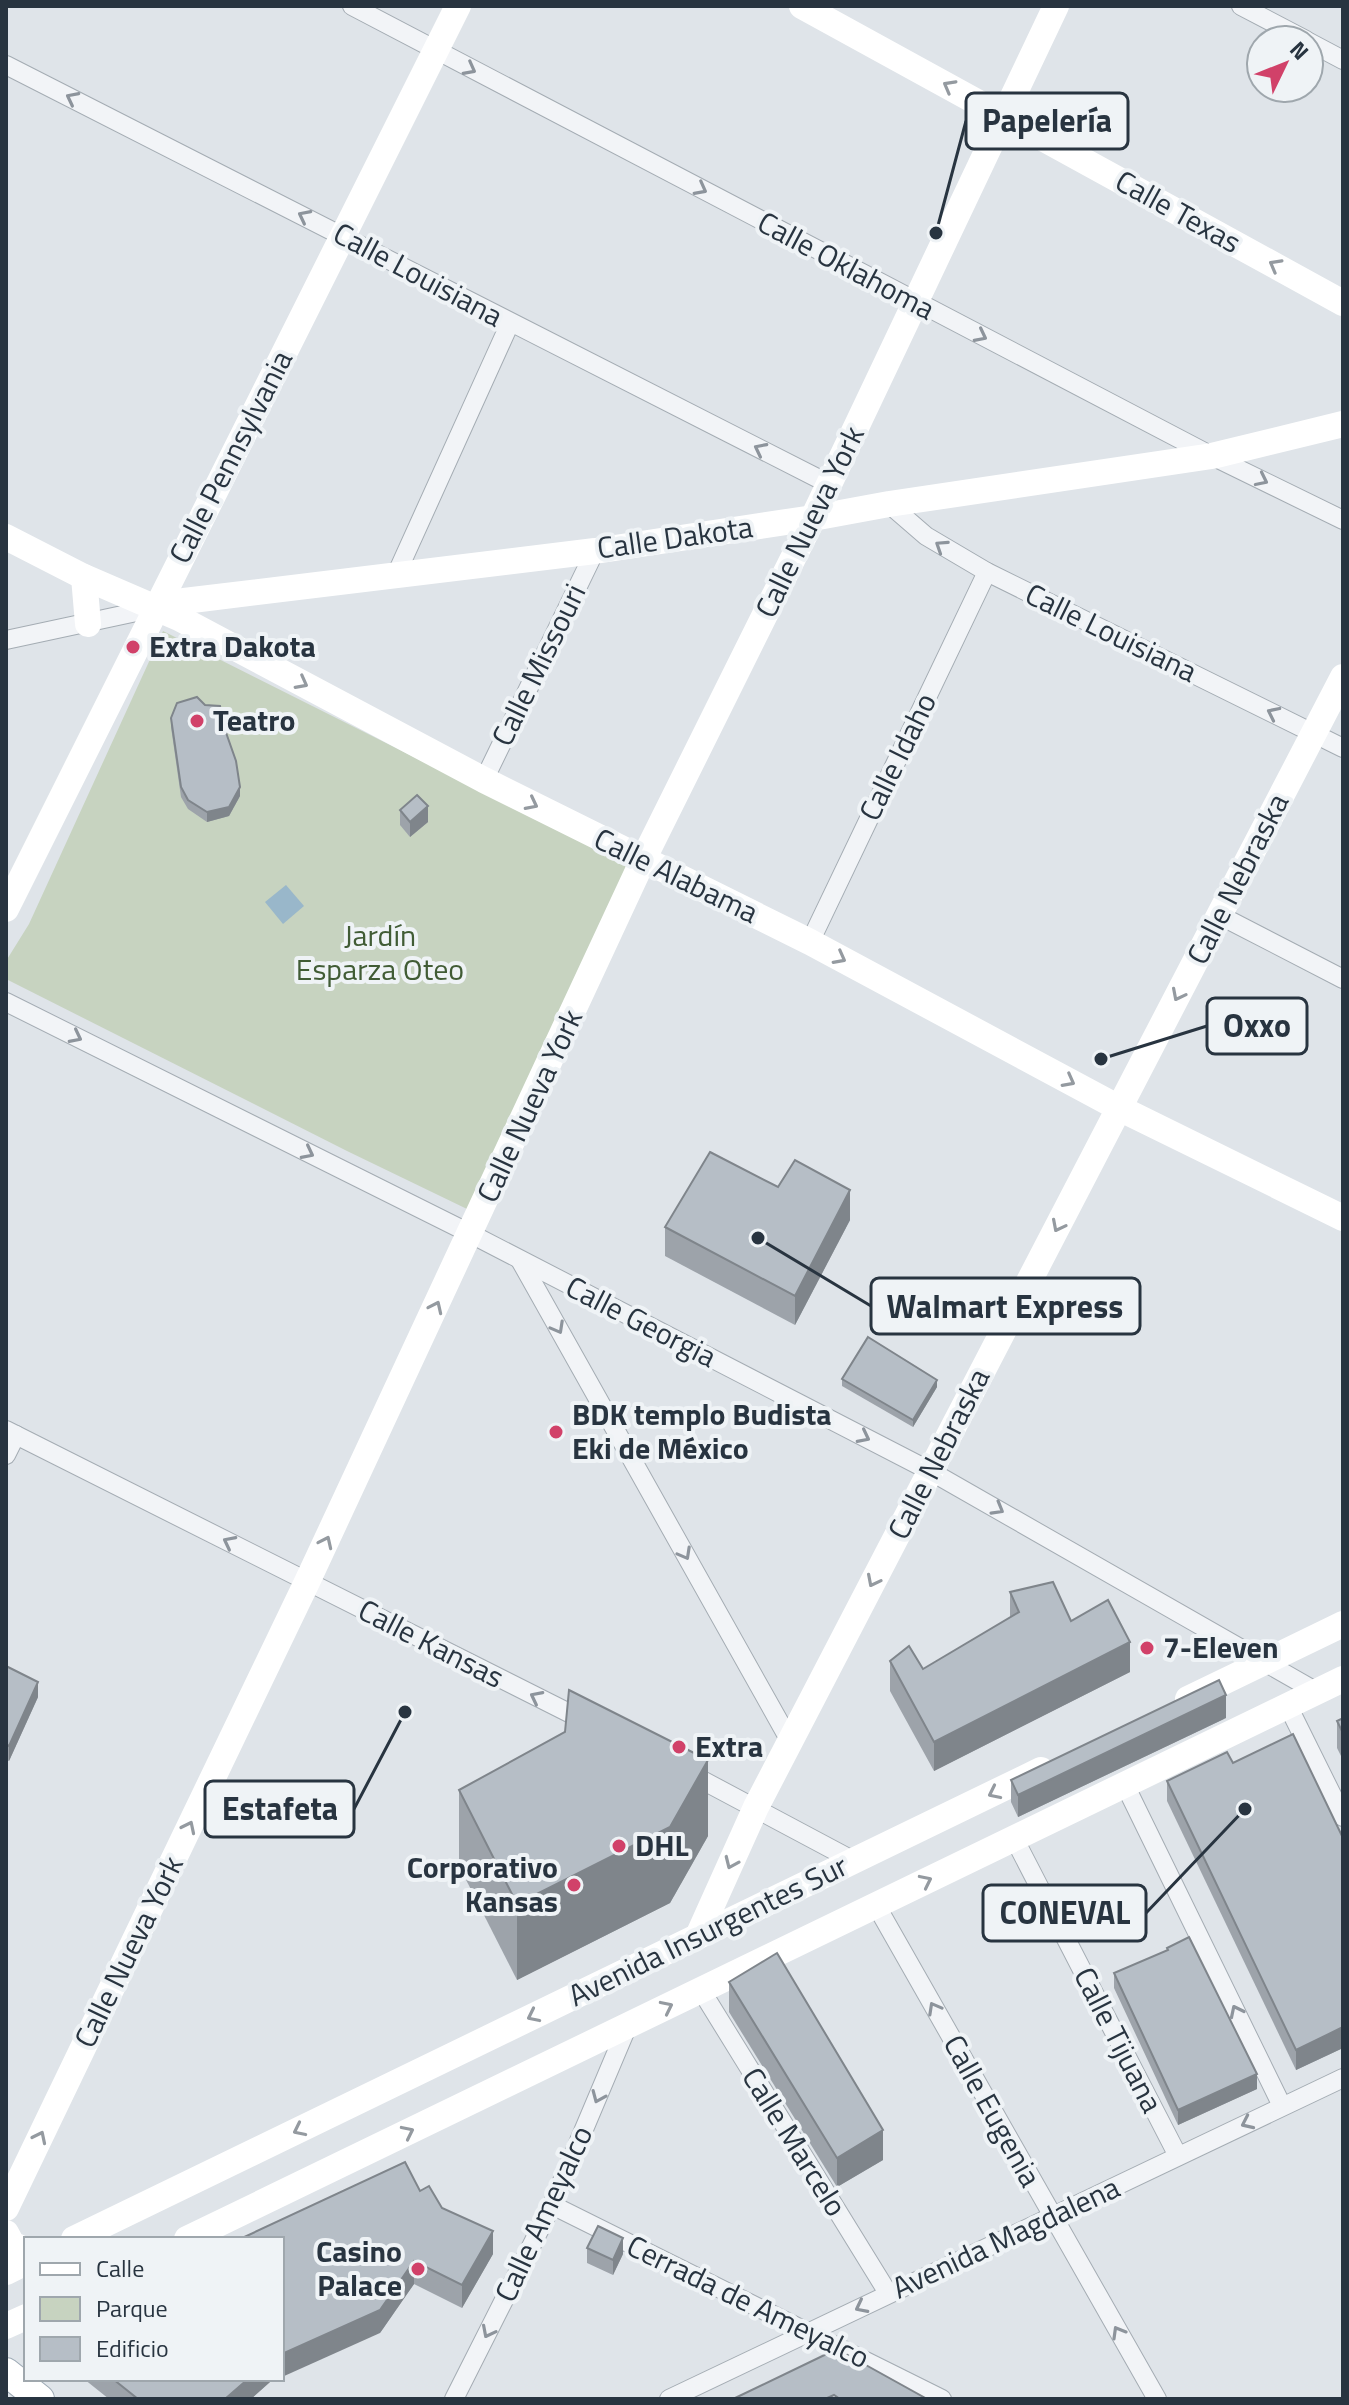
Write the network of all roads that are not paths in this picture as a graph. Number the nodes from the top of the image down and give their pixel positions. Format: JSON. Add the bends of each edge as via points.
{"nodes":[{"id":1,"x":352,"y":6,"type":"edge"},
{"id":2,"x":458,"y":6,"type":"edge"},
{"id":3,"x":802,"y":6,"type":"edge"},
{"id":4,"x":1056,"y":6,"type":"edge"},
{"id":5,"x":1241,"y":6,"type":"edge"},
{"id":6,"x":1275,"y":24,"type":"edge"},
{"id":7,"x":435,"y":50,"type":"junction"},
{"id":8,"x":1325,"y":50,"type":"edge"},
{"id":9,"x":1343,"y":60,"type":"edge"},
{"id":10,"x":6,"y":65,"type":"edge"},
{"id":11,"x":1004,"y":116,"type":"junction"},
{"id":12,"x":343,"y":235,"type":"junction"},
{"id":13,"x":916,"y":302,"type":"junction"},
{"id":14,"x":1343,"y":303,"type":"edge"},
{"id":15,"x":510,"y":323,"type":"junction"},
{"id":16,"x":1343,"y":424,"type":"edge"},
{"id":17,"x":1212,"y":456,"type":"junction"},
{"id":18,"x":829,"y":484,"type":"junction"},
{"id":19,"x":889,"y":504,"type":"junction"},
{"id":20,"x":813,"y":518,"type":"junction"},
{"id":21,"x":1343,"y":520,"type":"edge"},
{"id":22,"x":6,"y":537,"type":"edge"},
{"id":23,"x":595,"y":551,"type":"junction"},
{"id":24,"x":987,"y":572,"type":"junction"},
{"id":25,"x":84,"y":577,"type":"junction"},
{"id":26,"x":395,"y":577,"type":"junction"},
{"id":27,"x":155,"y":608,"type":"junction"},
{"id":28,"x":88,"y":624,"type":"junction"},
{"id":29,"x":6,"y":640,"type":"edge"},
{"id":30,"x":1343,"y":677,"type":"edge"},
{"id":31,"x":1314,"y":733,"type":"junction"},
{"id":32,"x":1343,"y":748,"type":"edge"},
{"id":33,"x":484,"y":780,"type":"junction"},
{"id":34,"x":643,"y":860,"type":"junction"},
{"id":35,"x":6,"y":909,"type":"edge"},
{"id":36,"x":1219,"y":915,"type":"junction"},
{"id":37,"x":810,"y":942,"type":"junction"},
{"id":38,"x":1343,"y":979,"type":"edge"},
{"id":39,"x":6,"y":1002,"type":"edge"},
{"id":40,"x":1119,"y":1108,"type":"junction"},
{"id":41,"x":1343,"y":1218,"type":"edge"},
{"id":42,"x":471,"y":1234,"type":"junction"},
{"id":43,"x":520,"y":1260,"type":"junction"},
{"id":44,"x":11,"y":1433,"type":"edge"},
{"id":45,"x":6,"y":1455,"type":"edge"},
{"id":46,"x":930,"y":1471,"type":"junction"},
{"id":47,"x":307,"y":1582,"type":"junction"},
{"id":48,"x":1343,"y":1624,"type":"edge"},
{"id":49,"x":1266,"y":1662,"type":"junction"},
{"id":50,"x":1343,"y":1679,"type":"edge"},
{"id":51,"x":1317,"y":1692,"type":"junction"},
{"id":52,"x":1288,"y":1706,"type":"junction"},
{"id":53,"x":1167,"y":1709,"type":"edge"},
{"id":54,"x":602,"y":1730,"type":"edge"},
{"id":55,"x":790,"y":1741,"type":"junction"},
{"id":56,"x":1068,"y":1758,"type":"edge"},
{"id":57,"x":672,"y":1765,"type":"edge"},
{"id":58,"x":1125,"y":1785,"type":"junction"},
{"id":59,"x":756,"y":1807,"type":"junction"},
{"id":60,"x":1343,"y":1817,"type":"edge"},
{"id":61,"x":1014,"y":1838,"type":"junction"},
{"id":62,"x":854,"y":1861,"type":"junction"},
{"id":63,"x":876,"y":1905,"type":"junction"},
{"id":64,"x":698,"y":1936,"type":"junction"},
{"id":65,"x":701,"y":1990,"type":"junction"},
{"id":66,"x":628,"y":2025,"type":"junction"},
{"id":67,"x":1343,"y":2078,"type":"edge"},
{"id":68,"x":1282,"y":2106,"type":"junction"},
{"id":69,"x":1178,"y":2156,"type":"junction"},
{"id":70,"x":552,"y":2205,"type":"junction"},
{"id":71,"x":6,"y":2208,"type":"edge"},
{"id":72,"x":1051,"y":2216,"type":"junction"},
{"id":73,"x":6,"y":2233,"type":"edge"},
{"id":74,"x":78,"y":2237,"type":"edge"},
{"id":75,"x":191,"y":2237,"type":"edge"},
{"id":76,"x":24,"y":2250,"type":"edge"},
{"id":77,"x":24,"y":2263,"type":"edge"},
{"id":78,"x":6,"y":2272,"type":"edge"},
{"id":79,"x":888,"y":2293,"type":"junction"},
{"id":80,"x":812,"y":2332,"type":"junction"},
{"id":81,"x":6,"y":2372,"type":"edge"},
{"id":82,"x":40,"y":2399,"type":"edge"},
{"id":83,"x":454,"y":2399,"type":"edge"},
{"id":84,"x":669,"y":2399,"type":"edge"},
{"id":85,"x":942,"y":2399,"type":"edge"},
{"id":86,"x":1157,"y":2399,"type":"edge"}],
"edges":[{"from":1,"to":7,"type":"street","name":"Calle Oklahoma"},
{"from":2,"to":7,"type":"street","name":"Calle Pennsylvania"},
{"from":11,"to":3,"type":"street","name":"Calle Texas","one_way":true},
{"from":4,"to":11,"type":"street","name":"Calle Nueva York"},
{"from":5,"to":6,"type":"street"},
{"from":7,"to":12,"type":"street","name":"Calle Pennsylvania"},
{"from":7,"to":13,"type":"street","name":"Calle Oklahoma","one_way":true},
{"from":8,"to":9,"type":"street"},
{"from":12,"to":10,"type":"street","name":"Calle Louisiana","one_way":true},
{"from":11,"to":13,"type":"street","name":"Calle Nueva York"},
{"from":14,"to":11,"type":"street","name":"Calle Texas","one_way":true},
{"from":12,"to":15,"type":"street","name":"Calle Louisiana"},
{"from":12,"to":27,"type":"street","name":"Calle Pennsylvania"},
{"from":13,"to":17,"type":"street","name":"Calle Oklahoma","one_way":true},
{"from":13,"to":18,"type":"street","name":"Calle Nueva York"},
{"from":18,"to":15,"type":"street","name":"Calle Louisiana","one_way":true},
{"from":15,"to":26,"type":"street"},
{"from":16,"to":17,"type":"street","name":"Calle Dakota"},
{"from":17,"to":19,"type":"street","name":"Calle Dakota"},
{"from":17,"to":21,"type":"street","name":"Calle Oklahoma","one_way":true},
{"from":18,"to":20,"type":"street","name":"Calle Nueva York"},
{"from":19,"to":20,"type":"street","name":"Calle Dakota"},
{"from":24,"to":19,"type":"street","name":"Calle Louisiana","one_way":true,"via":[[926,536]]},
{"from":20,"to":23,"type":"street","name":"Calle Dakota"},
{"from":20,"to":34,"type":"street","name":"Calle Nueva York"},
{"from":22,"to":25,"type":"street","name":"Calle Alabama"},
{"from":23,"to":26,"type":"street","name":"Calle Dakota"},
{"from":23,"to":33,"type":"street","name":"Calle Missouri"},
{"from":31,"to":24,"type":"street","name":"Calle Louisiana","one_way":true},
{"from":24,"to":37,"type":"street","name":"Calle Idaho"},
{"from":25,"to":27,"type":"street","name":"Calle Alabama"},
{"from":25,"to":28,"type":"street"},
{"from":26,"to":27,"type":"street","name":"Calle Dakota"},
{"from":27,"to":28,"type":"street","name":"Calle Dakota"},
{"from":27,"to":33,"type":"street","name":"Calle Alabama","one_way":true},
{"from":27,"to":35,"type":"street","name":"Calle Pennsylvania"},
{"from":28,"to":29,"type":"street","name":"Calle Dakota"},
{"from":30,"to":31,"type":"street","name":"Calle Nebraska"},
{"from":31,"to":32,"type":"street","name":"Calle Louisiana"},
{"from":31,"to":36,"type":"street","name":"Calle Nebraska"},
{"from":33,"to":34,"type":"street","name":"Calle Alabama","one_way":true},
{"from":34,"to":37,"type":"street","name":"Calle Alabama"},
{"from":34,"to":42,"type":"street","name":"Calle Nueva York"},
{"from":36,"to":38,"type":"street"},
{"from":36,"to":40,"type":"street","name":"Calle Nebraska","one_way":true},
{"from":37,"to":40,"type":"street","name":"Calle Alabama","one_way":true},
{"from":39,"to":42,"type":"street","name":"Calle Georgia","one_way":true},
{"from":40,"to":41,"type":"street","name":"Calle Alabama"},
{"from":40,"to":46,"type":"street","name":"Calle Nebraska","one_way":true},
{"from":42,"to":43,"type":"street","name":"Calle Georgia"},
{"from":47,"to":42,"type":"street","name":"Calle Nueva York","one_way":true},
{"from":43,"to":46,"type":"street","name":"Calle Georgia","one_way":true},
{"from":43,"to":55,"type":"street","one_way":true},
{"from":44,"to":45,"type":"street"},
{"from":47,"to":44,"type":"street","name":"Calle Kansas","one_way":true},
{"from":46,"to":49,"type":"street","name":"Calle Georgia","one_way":true},
{"from":46,"to":55,"type":"street","name":"Calle Nebraska","one_way":true},
{"from":54,"to":47,"type":"street","name":"Calle Kansas","one_way":true},
{"from":71,"to":47,"type":"street","name":"Calle Nueva York","one_way":true},
{"from":48,"to":49,"type":"street"},
{"from":49,"to":51,"type":"street","name":"Calle Georgia"},
{"from":49,"to":53,"type":"street"},
{"from":50,"to":51,"type":"street","name":"Avenida Insurgentes Sur"},
{"from":51,"to":52,"type":"street","name":"Avenida Insurgentes Sur"},
{"from":52,"to":58,"type":"street","name":"Avenida Insurgentes Sur"},
{"from":52,"to":60,"type":"street"},
{"from":55,"to":59,"type":"street","name":"Calle Nebraska"},
{"from":56,"to":62,"type":"street","name":"Avenida Insurgentes Sur","one_way":true},
{"from":57,"to":59,"type":"street"},
{"from":58,"to":61,"type":"street","name":"Avenida Insurgentes Sur"},
{"from":68,"to":58,"type":"street","one_way":true},
{"from":59,"to":62,"type":"street"},
{"from":59,"to":64,"type":"street","name":"Calle Nebraska","one_way":true},
{"from":63,"to":61,"type":"street","name":"Avenida Insurgentes Sur","one_way":true},
{"from":61,"to":69,"type":"street","name":"Calle Tijuana"},
{"from":62,"to":64,"type":"street","name":"Avenida Insurgentes Sur"},
{"from":63,"to":65,"type":"street","name":"Avenida Insurgentes Sur"},
{"from":72,"to":63,"type":"street","name":"Calle Eugenia","one_way":true},
{"from":64,"to":74,"type":"street","name":"Avenida Insurgentes Sur","one_way":true},
{"from":66,"to":65,"type":"street","name":"Avenida Insurgentes Sur","one_way":true},
{"from":65,"to":79,"type":"street","name":"Calle Marcelo"},
{"from":66,"to":70,"type":"street","name":"Calle Ameyalco","one_way":true},
{"from":75,"to":66,"type":"street","name":"Avenida Insurgentes Sur","one_way":true},
{"from":67,"to":68,"type":"street","name":"Avenida Magdalena"},
{"from":68,"to":69,"type":"street","name":"Avenida Magdalena","one_way":true},
{"from":69,"to":72,"type":"street","name":"Avenida Magdalena"},
{"from":70,"to":80,"type":"street","name":"Cerrada de Ameyalco"},
{"from":70,"to":83,"type":"street","name":"Calle Ameyalco","one_way":true},
{"from":72,"to":79,"type":"street","name":"Avenida Magdalena"},
{"from":86,"to":72,"type":"street","name":"Calle Eugenia","one_way":true},
{"from":73,"to":76,"type":"street"},
{"from":77,"to":78,"type":"street"},
{"from":79,"to":80,"type":"street","name":"Avenida Magdalena","one_way":true},
{"from":80,"to":84,"type":"street","name":"Avenida Magdalena"},
{"from":80,"to":85,"type":"street","name":"Cerrada de Ameyalco"},
{"from":81,"to":82,"type":"main road"}]}
